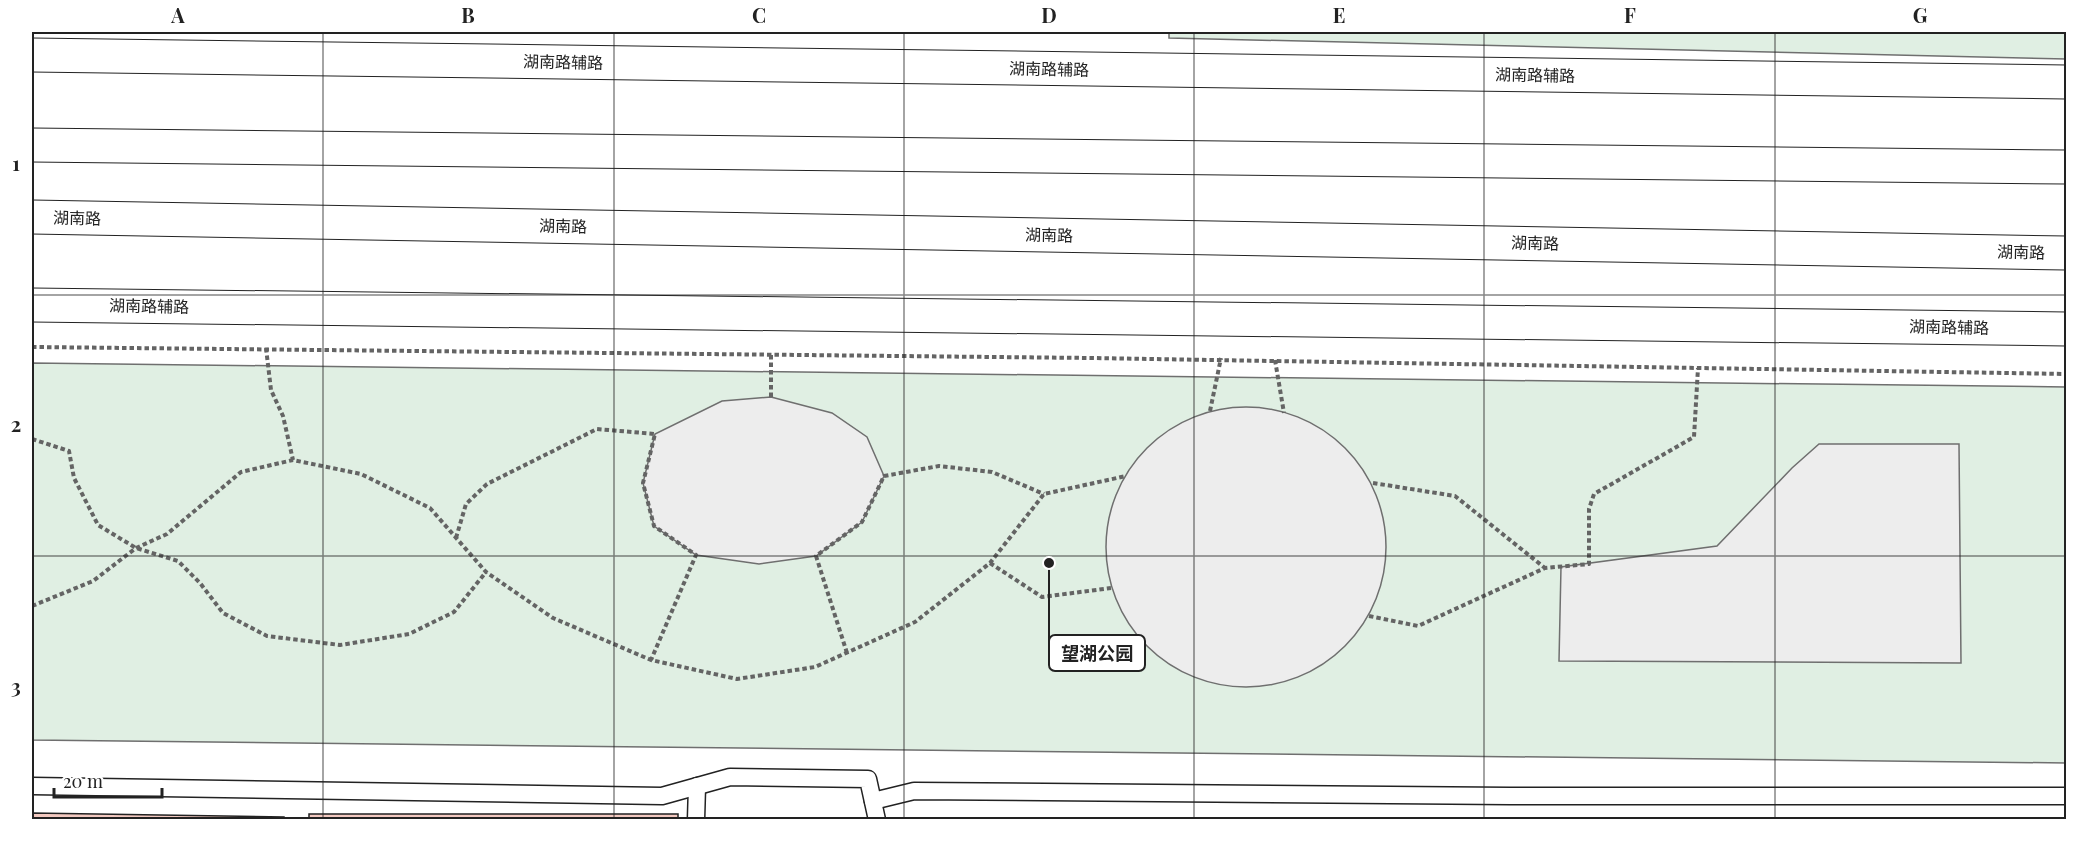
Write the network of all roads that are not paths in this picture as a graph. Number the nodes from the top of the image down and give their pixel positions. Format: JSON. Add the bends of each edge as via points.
{"nodes":[{"id":1,"x":32,"y":55,"type":"edge"},
{"id":2,"x":2067,"y":82,"type":"edge"},
{"id":3,"x":32,"y":145,"type":"edge"},
{"id":4,"x":2067,"y":167,"type":"edge"},
{"id":5,"x":32,"y":217,"type":"edge"},
{"id":6,"x":2067,"y":253,"type":"edge"},
{"id":7,"x":32,"y":305,"type":"edge"},
{"id":8,"x":2067,"y":329,"type":"edge"},
{"id":9,"x":32,"y":786,"type":"edge"},
{"id":10,"x":697,"y":786,"type":"junction"},
{"id":11,"x":2067,"y":795,"type":"edge"},
{"id":12,"x":873,"y":801,"type":"junction"},
{"id":13,"x":696,"y":819,"type":"edge"},
{"id":14,"x":877,"y":819,"type":"edge"}],
"edges":[{"from":1,"to":2,"type":"street","name":"湖南路辅路"},
{"from":3,"to":4,"type":"street"},
{"from":5,"to":6,"type":"street","name":"湖南路"},
{"from":7,"to":8,"type":"street","name":"湖南路辅路"},
{"from":9,"to":10,"type":"lane","via":[[662,796]]},
{"from":10,"to":12,"type":"lane","via":[[730,777],[868,779]]},
{"from":10,"to":13,"type":"lane"},
{"from":11,"to":12,"type":"lane","via":[[914,791]]},
{"from":12,"to":14,"type":"lane"}]}
